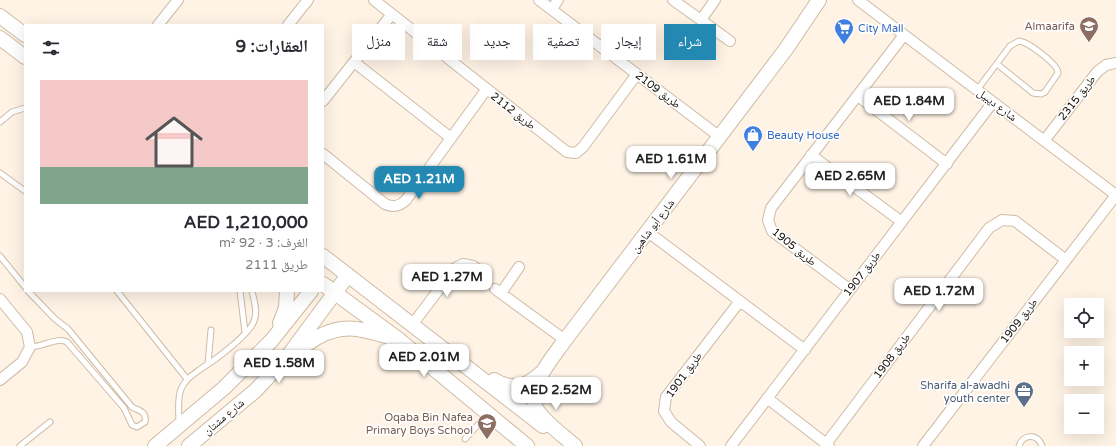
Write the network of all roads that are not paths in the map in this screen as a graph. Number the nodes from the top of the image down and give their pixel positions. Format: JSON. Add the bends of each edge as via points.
{"nodes":[{"id":1,"x":178,"y":0,"type":"edge"},
{"id":2,"x":308,"y":0,"type":"edge"},
{"id":3,"x":374,"y":0,"type":"edge"},
{"id":4,"x":539,"y":0,"type":"edge"},
{"id":5,"x":558,"y":0,"type":"edge"},
{"id":6,"x":673,"y":0,"type":"edge"},
{"id":7,"x":715,"y":0,"type":"edge"},
{"id":8,"x":819,"y":0,"type":"edge"},
{"id":9,"x":858,"y":0,"type":"edge"},
{"id":10,"x":552,"y":9,"type":"junction"},
{"id":11,"x":392,"y":14,"type":"junction"},
{"id":12,"x":0,"y":16,"type":"edge"},
{"id":13,"x":701,"y":20,"type":"junction"},
{"id":14,"x":160,"y":24,"type":"edge"},
{"id":15,"x":289,"y":24,"type":"edge"},
{"id":16,"x":24,"y":34,"type":"edge"},
{"id":17,"x":904,"y":34,"type":"junction"},
{"id":18,"x":0,"y":38,"type":"edge"},
{"id":19,"x":730,"y":41,"type":"dead end"},
{"id":20,"x":24,"y":56,"type":"edge"},
{"id":21,"x":354,"y":62,"type":"junction"},
{"id":22,"x":1116,"y":63,"type":"edge"},
{"id":23,"x":997,"y":64,"type":"junction"},
{"id":24,"x":637,"y":74,"type":"junction"},
{"id":25,"x":486,"y":90,"type":"junction"},
{"id":26,"x":977,"y":90,"type":"junction"},
{"id":27,"x":858,"y":96,"type":"junction"},
{"id":28,"x":324,"y":100,"type":"edge"},
{"id":29,"x":993,"y":102,"type":"junction"},
{"id":30,"x":24,"y":108,"type":"edge"},
{"id":31,"x":0,"y":122,"type":"edge"},
{"id":32,"x":720,"y":137,"type":"junction"},
{"id":33,"x":451,"y":138,"type":"junction"},
{"id":34,"x":1044,"y":141,"type":"junction"},
{"id":35,"x":324,"y":155,"type":"edge"},
{"id":36,"x":811,"y":155,"type":"junction"},
{"id":37,"x":947,"y":164,"type":"junction"},
{"id":38,"x":0,"y":173,"type":"edge"},
{"id":39,"x":24,"y":190,"type":"edge"},
{"id":40,"x":1116,"y":195,"type":"edge"},
{"id":41,"x":902,"y":222,"type":"junction"},
{"id":42,"x":648,"y":232,"type":"junction"},
{"id":43,"x":0,"y":256,"type":"edge"},
{"id":44,"x":328,"y":260,"type":"edge"},
{"id":45,"x":1066,"y":260,"type":"junction"},
{"id":46,"x":519,"y":267,"type":"dead end"},
{"id":47,"x":324,"y":273,"type":"edge"},
{"id":48,"x":483,"y":274,"type":"dead end"},
{"id":49,"x":348,"y":275,"type":"junction"},
{"id":50,"x":24,"y":286,"type":"edge"},
{"id":51,"x":329,"y":288,"type":"edge"},
{"id":52,"x":849,"y":289,"type":"junction"},
{"id":53,"x":29,"y":292,"type":"edge"},
{"id":54,"x":118,"y":292,"type":"edge"},
{"id":55,"x":240,"y":292,"type":"edge"},
{"id":56,"x":252,"y":292,"type":"edge"},
{"id":57,"x":287,"y":292,"type":"edge"},
{"id":58,"x":310,"y":292,"type":"edge"},
{"id":59,"x":0,"y":299,"type":"edge"},
{"id":60,"x":740,"y":301,"type":"junction"},
{"id":61,"x":412,"y":325,"type":"junction"},
{"id":62,"x":211,"y":330,"type":"dead end"},
{"id":63,"x":245,"y":332,"type":"junction"},
{"id":64,"x":398,"y":339,"type":"junction"},
{"id":65,"x":272,"y":340,"type":"junction"},
{"id":66,"x":565,"y":340,"type":"junction"},
{"id":67,"x":30,"y":347,"type":"junction"},
{"id":68,"x":805,"y":350,"type":"junction"},
{"id":69,"x":288,"y":356,"type":"junction"},
{"id":70,"x":458,"y":360,"type":"junction"},
{"id":71,"x":208,"y":364,"type":"junction"},
{"id":72,"x":542,"y":373,"type":"junction"},
{"id":73,"x":187,"y":379,"type":"junction"},
{"id":74,"x":0,"y":380,"type":"edge"},
{"id":75,"x":767,"y":398,"type":"junction"},
{"id":76,"x":488,"y":414,"type":"junction"},
{"id":77,"x":50,"y":422,"type":"dead end"},
{"id":78,"x":179,"y":426,"type":"junction"},
{"id":79,"x":465,"y":439,"type":"dead end"},
{"id":80,"x":827,"y":445,"type":"edge"},
{"id":81,"x":20,"y":446,"type":"edge"},
{"id":82,"x":155,"y":446,"type":"edge"},
{"id":83,"x":190,"y":446,"type":"edge"},
{"id":84,"x":527,"y":446,"type":"edge"},
{"id":85,"x":568,"y":446,"type":"edge"},
{"id":86,"x":575,"y":446,"type":"edge"},
{"id":87,"x":700,"y":446,"type":"edge"},
{"id":88,"x":731,"y":446,"type":"edge"},
{"id":89,"x":923,"y":446,"type":"edge"},
{"id":90,"x":1019,"y":446,"type":"edge"},
{"id":91,"x":1042,"y":446,"type":"edge"}],
"edges":[{"from":1,"to":14,"type":"street"},
{"from":2,"to":15,"type":"street"},
{"from":3,"to":11,"type":"street","name":"طريق 2112"},
{"from":4,"to":10,"type":"street","name":"طريق 2109"},
{"from":5,"to":10,"type":"street"},
{"from":6,"to":13,"type":"street"},
{"from":7,"to":13,"type":"street"},
{"from":8,"to":32,"type":"street","name":"شارع أبو شاهين"},
{"from":9,"to":17,"type":"street","name":"شارع ديبيل"},
{"from":10,"to":24,"type":"street","name":"طريق 2109"},
{"from":11,"to":21,"type":"street"},
{"from":11,"to":25,"type":"street","name":"طريق 2112"},
{"from":12,"to":16,"type":"street"},
{"from":13,"to":19,"type":"street"},
{"from":17,"to":26,"type":"street","name":"شارع ديبيل"},
{"from":17,"to":27,"type":"street","name":"طريق 1905"},
{"from":18,"to":20,"type":"street"},
{"from":21,"to":28,"type":"street"},
{"from":21,"to":33,"type":"street"},
{"from":22,"to":34,"type":"street","name":"طريق 2315","via":[[1106,65],[1097,72]]},
{"from":23,"to":23,"type":"lane","via":[[1013,43],[1023,41],[1054,64],[1058,73],[1045,92],[1037,94]]},
{"from":23,"to":26,"type":"lane"},
{"from":24,"to":25,"type":"street","name":"طريق 2112","via":[[583,147],[571,154]]},
{"from":24,"to":32,"type":"street","name":"طريق 2109"},
{"from":25,"to":33,"type":"street"},
{"from":26,"to":29,"type":"street","name":"شارع ديبيل"},
{"from":27,"to":36,"type":"street","name":"طريق 1905"},
{"from":27,"to":37,"type":"street"},
{"from":29,"to":34,"type":"street","name":"شارع ديبيل"},
{"from":29,"to":37,"type":"street","name":"طريق 1907"},
{"from":30,"to":31,"type":"lane","via":[[12,112]]},
{"from":32,"to":42,"type":"street","name":"شارع أبو شاهين"},
{"from":33,"to":35,"type":"street","via":[[399,206],[385,204]]},
{"from":34,"to":40,"type":"street","name":"شارع ديبيل"},
{"from":36,"to":41,"type":"street"},
{"from":36,"to":52,"type":"street","name":"طريق 1905","via":[[772,208],[769,226],[776,235]]},
{"from":37,"to":41,"type":"street","name":"طريق 1907"},
{"from":38,"to":39,"type":"lane"},
{"from":40,"to":45,"type":"street","name":"طريق 1909"},
{"from":41,"to":52,"type":"street","name":"طريق 1907"},
{"from":42,"to":60,"type":"street"},
{"from":42,"to":66,"type":"street","name":"شارع أبو شاهين"},
{"from":43,"to":50,"type":"lane"},
{"from":44,"to":47,"type":"street"},
{"from":44,"to":49,"type":"street"},
{"from":45,"to":80,"type":"street","name":"طريق 1908","via":[[1015,221],[1002,220],[988,228]]},
{"from":45,"to":89,"type":"street","name":"طريق 1909"},
{"from":46,"to":66,"type":"street","via":[[498,291]]},
{"from":48,"to":61,"type":"street","via":[[473,266],[463,264],[455,268]]},
{"from":49,"to":51,"type":"street","name":"شارع مشتان"},
{"from":49,"to":61,"type":"street"},
{"from":51,"to":64,"type":"street"},
{"from":51,"to":69,"type":"street","name":"شارع مشتان"},
{"from":52,"to":68,"type":"street","name":"طريق 1907"},
{"from":53,"to":67,"type":"lane","via":[[68,329],[132,407],[144,413],[145,422],[137,427],[132,425],[124,408],[67,342],[58,340]]},
{"from":54,"to":73,"type":"lane"},
{"from":55,"to":63,"type":"lane"},
{"from":56,"to":63,"type":"lane","via":[[254,322]]},
{"from":57,"to":65,"type":"street","via":[[286,308]]},
{"from":58,"to":65,"type":"street","name":"شارع مشتان"},
{"from":59,"to":67,"type":"street","via":[[26,332]]},
{"from":60,"to":68,"type":"street"},
{"from":60,"to":87,"type":"street","name":"طريق 1901","via":[[666,397],[664,412],[671,422]]},
{"from":61,"to":70,"type":"street"},
{"from":62,"to":71,"type":"lane"},
{"from":63,"to":71,"type":"lane"},
{"from":64,"to":69,"type":"street","via":[[356,328],[339,329],[316,337]]},
{"from":64,"to":76,"type":"street"},
{"from":65,"to":78,"type":"street","name":"شارع مشتان","via":[[224,388]]},
{"from":66,"to":72,"type":"street","name":"شارع أبو شاهين"},
{"from":67,"to":74,"type":"street","via":[[22,362]]},
{"from":68,"to":75,"type":"street","name":"طريق 1907"},
{"from":69,"to":83,"type":"street","name":"شارع مشتان","via":[[255,391]]},
{"from":70,"to":72,"type":"street","name":"شارع أبو شاهين","via":[[510,387],[521,387]]},
{"from":70,"to":85,"type":"street"},
{"from":71,"to":73,"type":"lane"},
{"from":72,"to":86,"type":"street","name":"شارع أبو شاهين","via":[[533,396],[535,407]]},
{"from":73,"to":78,"type":"lane","via":[[181,389],[179,400]]},
{"from":75,"to":80,"type":"street","name":"طريق 1908"},
{"from":75,"to":88,"type":"street","name":"طريق 1907"},
{"from":76,"to":79,"type":"lane"},
{"from":76,"to":84,"type":"street"},
{"from":77,"to":81,"type":"lane"},
{"from":78,"to":82,"type":"street","name":"شارع مشتان"},
{"from":90,"to":91,"type":"lane","via":[[1022,439],[1028,436],[1035,437]]}]}
